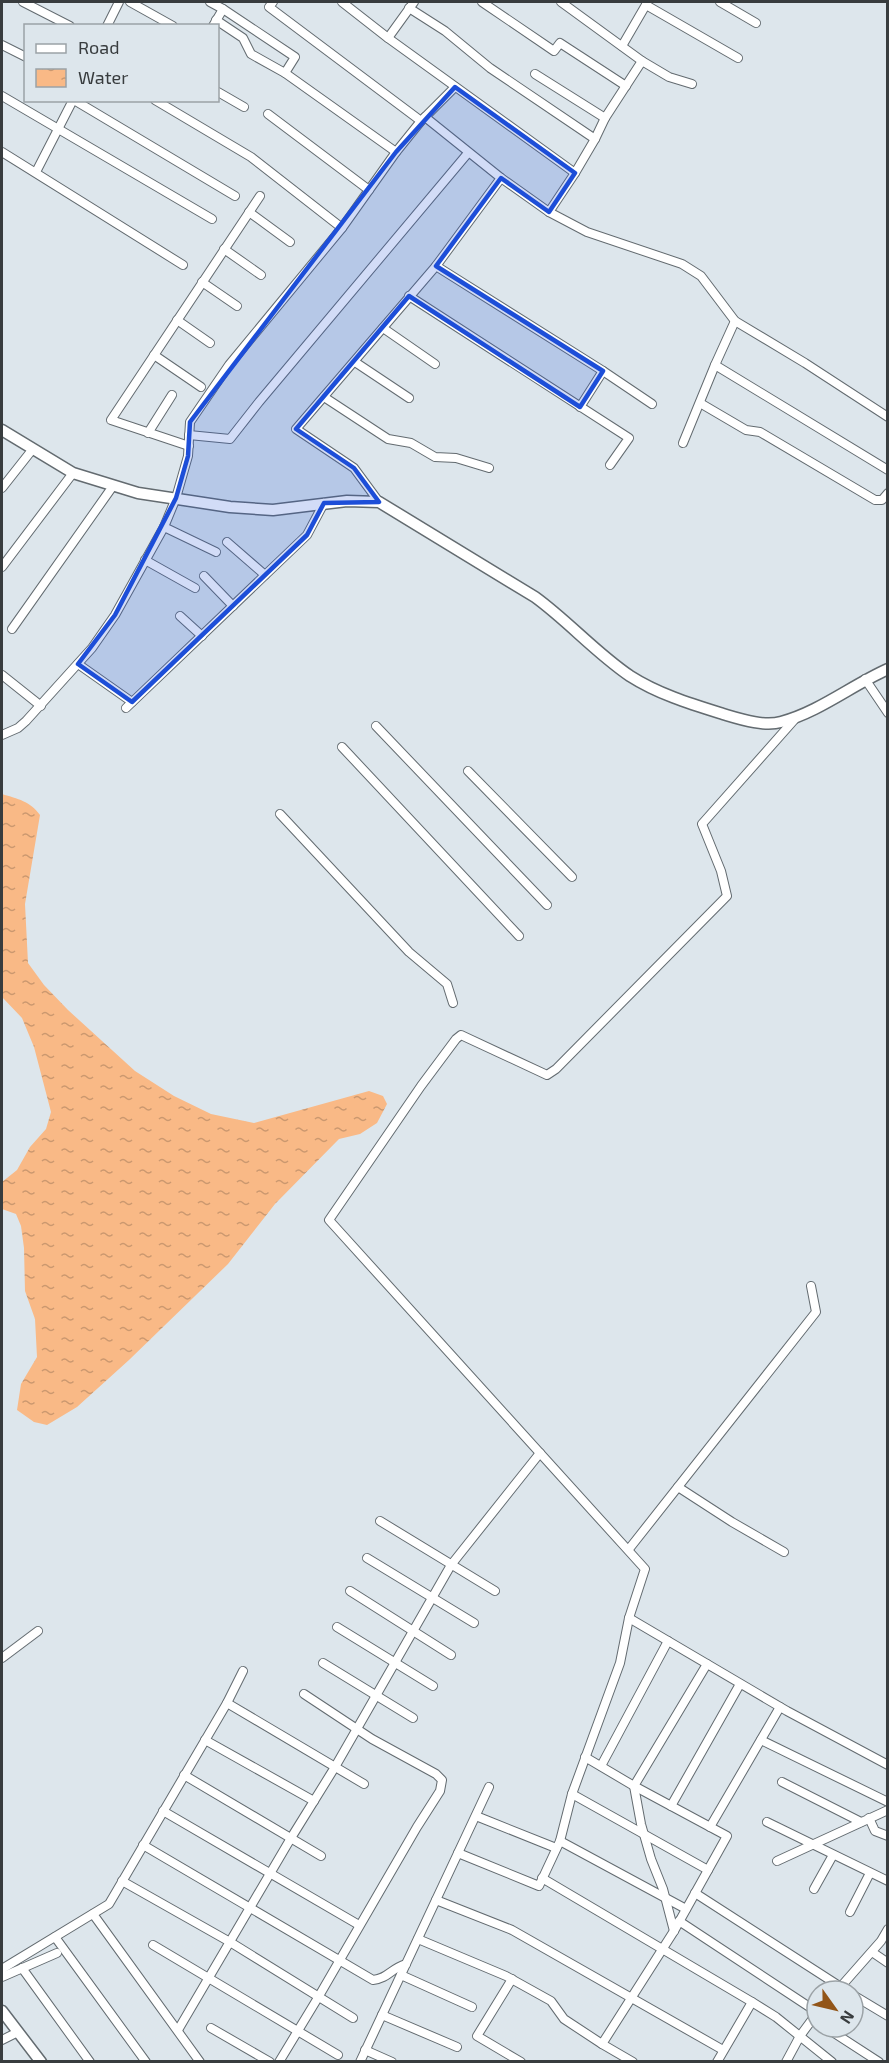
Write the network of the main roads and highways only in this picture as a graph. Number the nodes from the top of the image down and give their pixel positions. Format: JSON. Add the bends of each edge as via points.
{"nodes":[{"id":1,"x":2,"y":430,"type":"edge"},
{"id":2,"x":887,"y":669,"type":"edge"},
{"id":3,"x":2,"y":2011,"type":"edge"},
{"id":4,"x":41,"y":2061,"type":"edge"}],
"edges":[{"from":1,"to":2,"type":"main road","via":[[73,472],[138,492],[273,510],[348,501],[379,502],[535,597],[632,677],[732,717],[778,723],[796,718]]},
{"from":3,"to":4,"type":"main road"}]}
